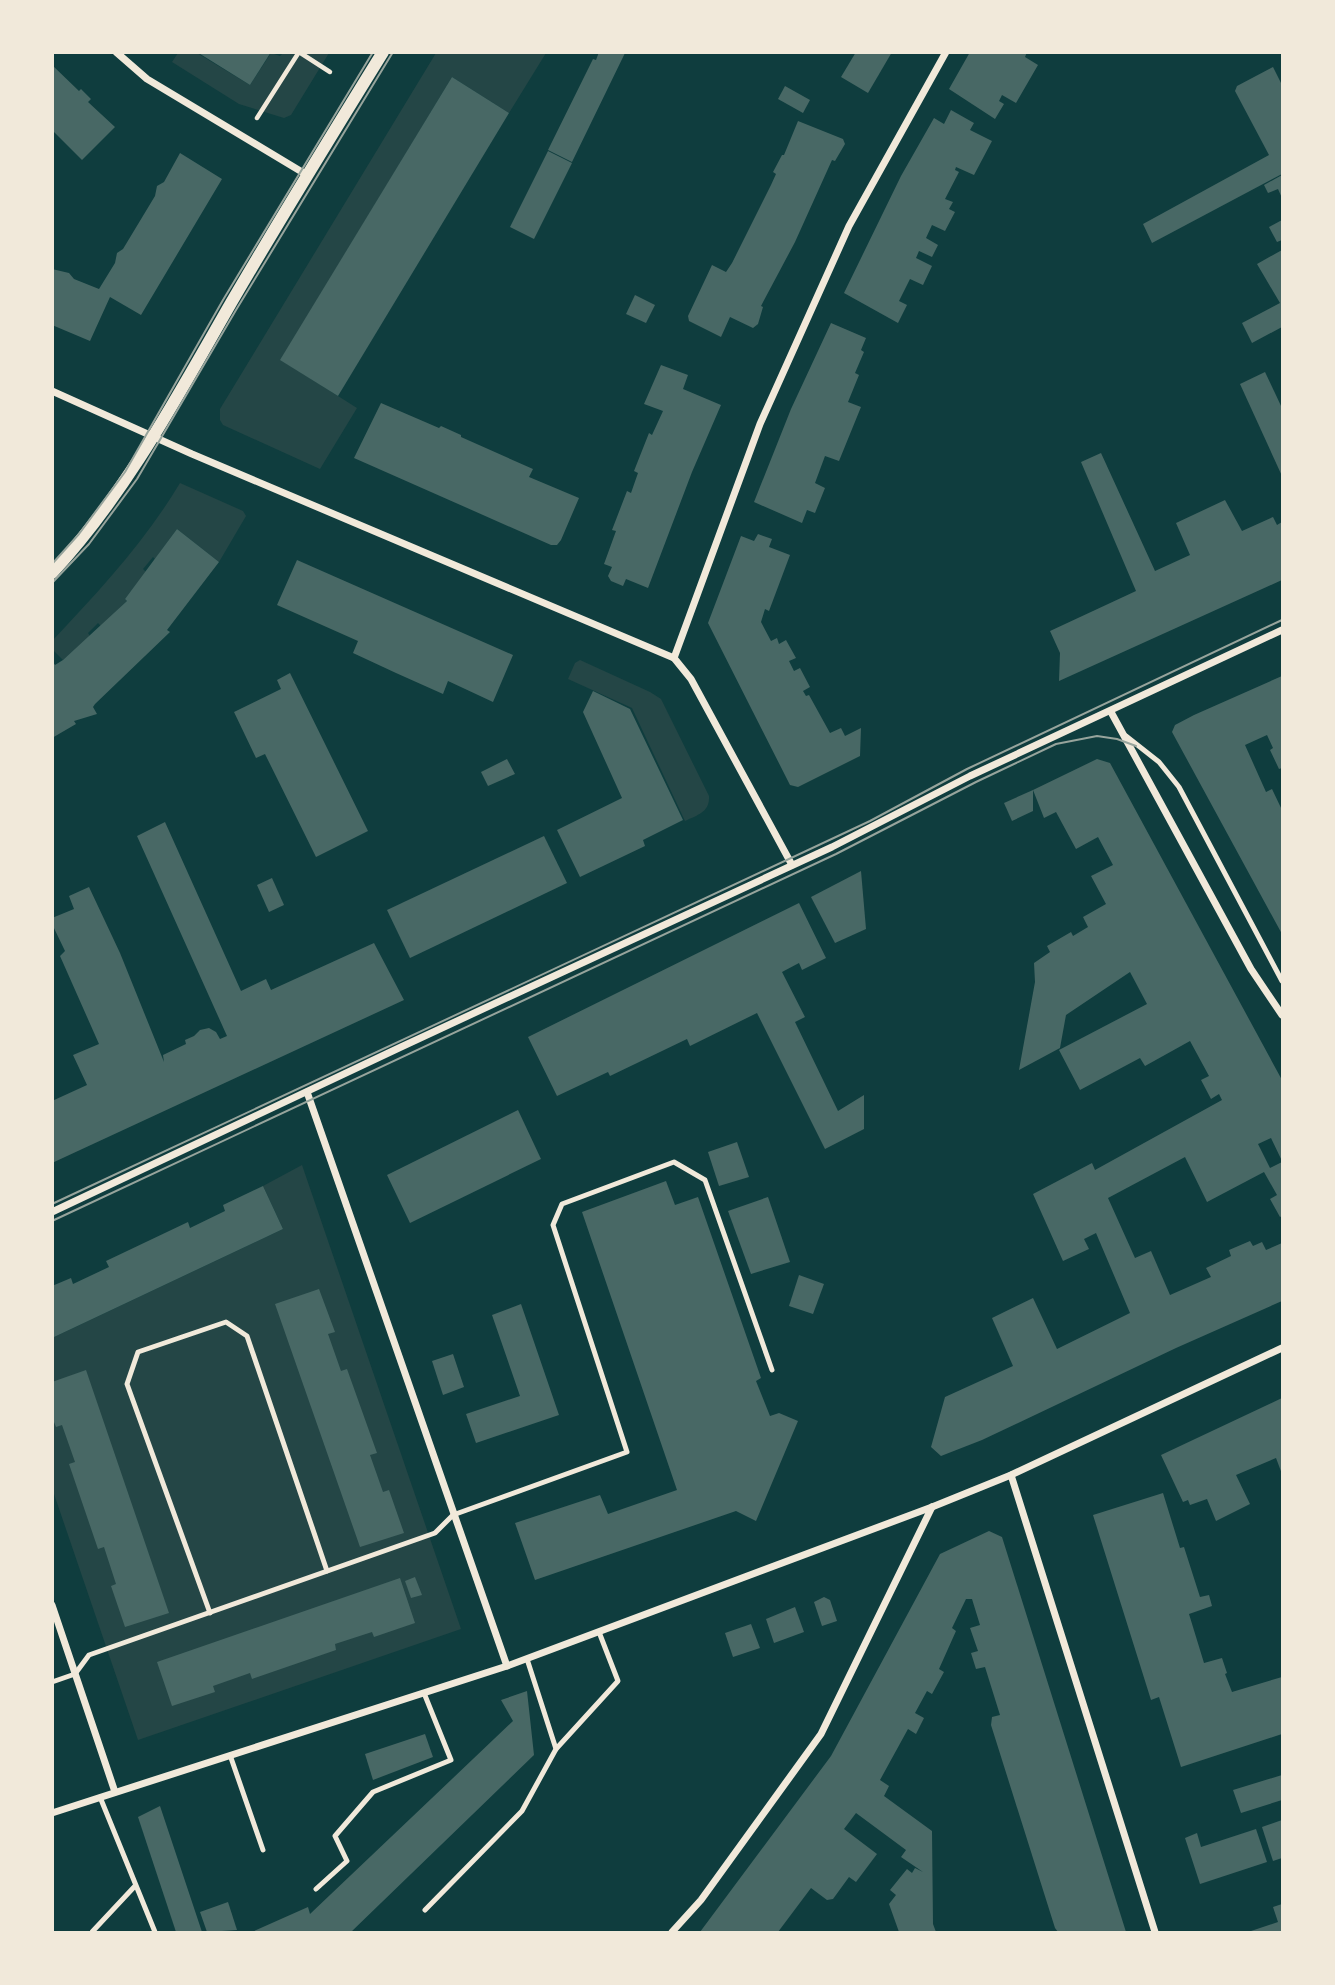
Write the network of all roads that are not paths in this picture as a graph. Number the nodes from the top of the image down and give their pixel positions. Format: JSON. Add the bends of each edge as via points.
{"nodes":[{"id":1,"x":116,"y":52,"type":"edge"},
{"id":2,"x":383,"y":52,"type":"edge"},
{"id":3,"x":946,"y":52,"type":"edge"},
{"id":4,"x":307,"y":174,"type":"junction"},
{"id":5,"x":52,"y":391,"type":"edge"},
{"id":6,"x":154,"y":436,"type":"junction"},
{"id":7,"x":52,"y":573,"type":"edge"},
{"id":8,"x":1283,"y":630,"type":"edge"},
{"id":9,"x":674,"y":658,"type":"junction"},
{"id":10,"x":1111,"y":712,"type":"junction"},
{"id":11,"x":1121,"y":732,"type":"junction"},
{"id":12,"x":792,"y":865,"type":"junction"},
{"id":13,"x":1283,"y":981,"type":"edge"},
{"id":14,"x":1283,"y":1015,"type":"edge"},
{"id":15,"x":307,"y":1092,"type":"junction"},
{"id":16,"x":52,"y":1212,"type":"edge"},
{"id":17,"x":1283,"y":1348,"type":"edge"},
{"id":18,"x":772,"y":1370,"type":"dead end"},
{"id":19,"x":1011,"y":1475,"type":"junction"},
{"id":20,"x":932,"y":1507,"type":"junction"},
{"id":21,"x":453,"y":1515,"type":"junction"},
{"id":22,"x":327,"y":1571,"type":"junction"},
{"id":23,"x":52,"y":1605,"type":"edge"},
{"id":24,"x":210,"y":1612,"type":"junction"},
{"id":25,"x":599,"y":1632,"type":"junction"},
{"id":26,"x":527,"y":1658,"type":"junction"},
{"id":27,"x":507,"y":1666,"type":"junction"},
{"id":28,"x":75,"y":1674,"type":"junction"},
{"id":29,"x":52,"y":1682,"type":"edge"},
{"id":30,"x":424,"y":1693,"type":"junction"},
{"id":31,"x":556,"y":1749,"type":"junction"},
{"id":32,"x":230,"y":1755,"type":"junction"},
{"id":33,"x":115,"y":1793,"type":"junction"},
{"id":34,"x":100,"y":1797,"type":"junction"},
{"id":35,"x":52,"y":1813,"type":"edge"},
{"id":36,"x":263,"y":1850,"type":"dead end"},
{"id":37,"x":135,"y":1886,"type":"junction"},
{"id":38,"x":316,"y":1889,"type":"dead end"},
{"id":39,"x":425,"y":1910,"type":"dead end"},
{"id":40,"x":92,"y":1933,"type":"edge"},
{"id":41,"x":155,"y":1933,"type":"edge"},
{"id":42,"x":671,"y":1933,"type":"edge"},
{"id":43,"x":1155,"y":1933,"type":"edge"}],
"edges":[{"from":1,"to":4,"type":"street","via":[[147,79]]},
{"from":2,"to":4,"type":"street"},
{"from":3,"to":9,"type":"street","via":[[849,226],[765,411]]},
{"from":4,"to":6,"type":"street"},
{"from":5,"to":6,"type":"street"},
{"from":6,"to":7,"type":"street","via":[[84,539]]},
{"from":6,"to":9,"type":"street"},
{"from":8,"to":10,"type":"street"},
{"from":9,"to":12,"type":"street","via":[[691,679]]},
{"from":10,"to":11,"type":"street"},
{"from":10,"to":12,"type":"street"},
{"from":11,"to":13,"type":"lane","via":[[1159,762],[1179,788]]},
{"from":11,"to":14,"type":"street","via":[[1251,969]]},
{"from":12,"to":15,"type":"street"},
{"from":15,"to":16,"type":"street"},
{"from":15,"to":21,"type":"street"},
{"from":17,"to":19,"type":"street"},
{"from":18,"to":21,"type":"lane","via":[[705,1180],[674,1162],[562,1204],[553,1225],[627,1452]]},
{"from":19,"to":20,"type":"street"},
{"from":19,"to":43,"type":"street"},
{"from":20,"to":25,"type":"street"},
{"from":20,"to":42,"type":"street","via":[[821,1734],[701,1900]]},
{"from":21,"to":22,"type":"lane","via":[[435,1533]]},
{"from":21,"to":27,"type":"street"},
{"from":22,"to":24,"type":"lane"},
{"from":22,"to":24,"type":"lane","via":[[247,1336],[226,1322],[138,1352],[127,1384]]},
{"from":23,"to":28,"type":"street"},
{"from":24,"to":28,"type":"lane","via":[[89,1655]]},
{"from":25,"to":26,"type":"street"},
{"from":25,"to":31,"type":"lane","via":[[618,1681]]},
{"from":26,"to":27,"type":"street"},
{"from":26,"to":31,"type":"lane"},
{"from":27,"to":30,"type":"street"},
{"from":28,"to":29,"type":"lane"},
{"from":28,"to":33,"type":"street"},
{"from":30,"to":32,"type":"street"},
{"from":30,"to":38,"type":"lane","via":[[451,1760],[373,1792],[335,1836],[346,1861]]},
{"from":31,"to":39,"type":"lane","via":[[522,1811]]},
{"from":32,"to":33,"type":"street"},
{"from":32,"to":36,"type":"lane"},
{"from":33,"to":34,"type":"street"},
{"from":34,"to":35,"type":"street"},
{"from":34,"to":37,"type":"lane"},
{"from":37,"to":40,"type":"lane"},
{"from":37,"to":41,"type":"lane"}]}
